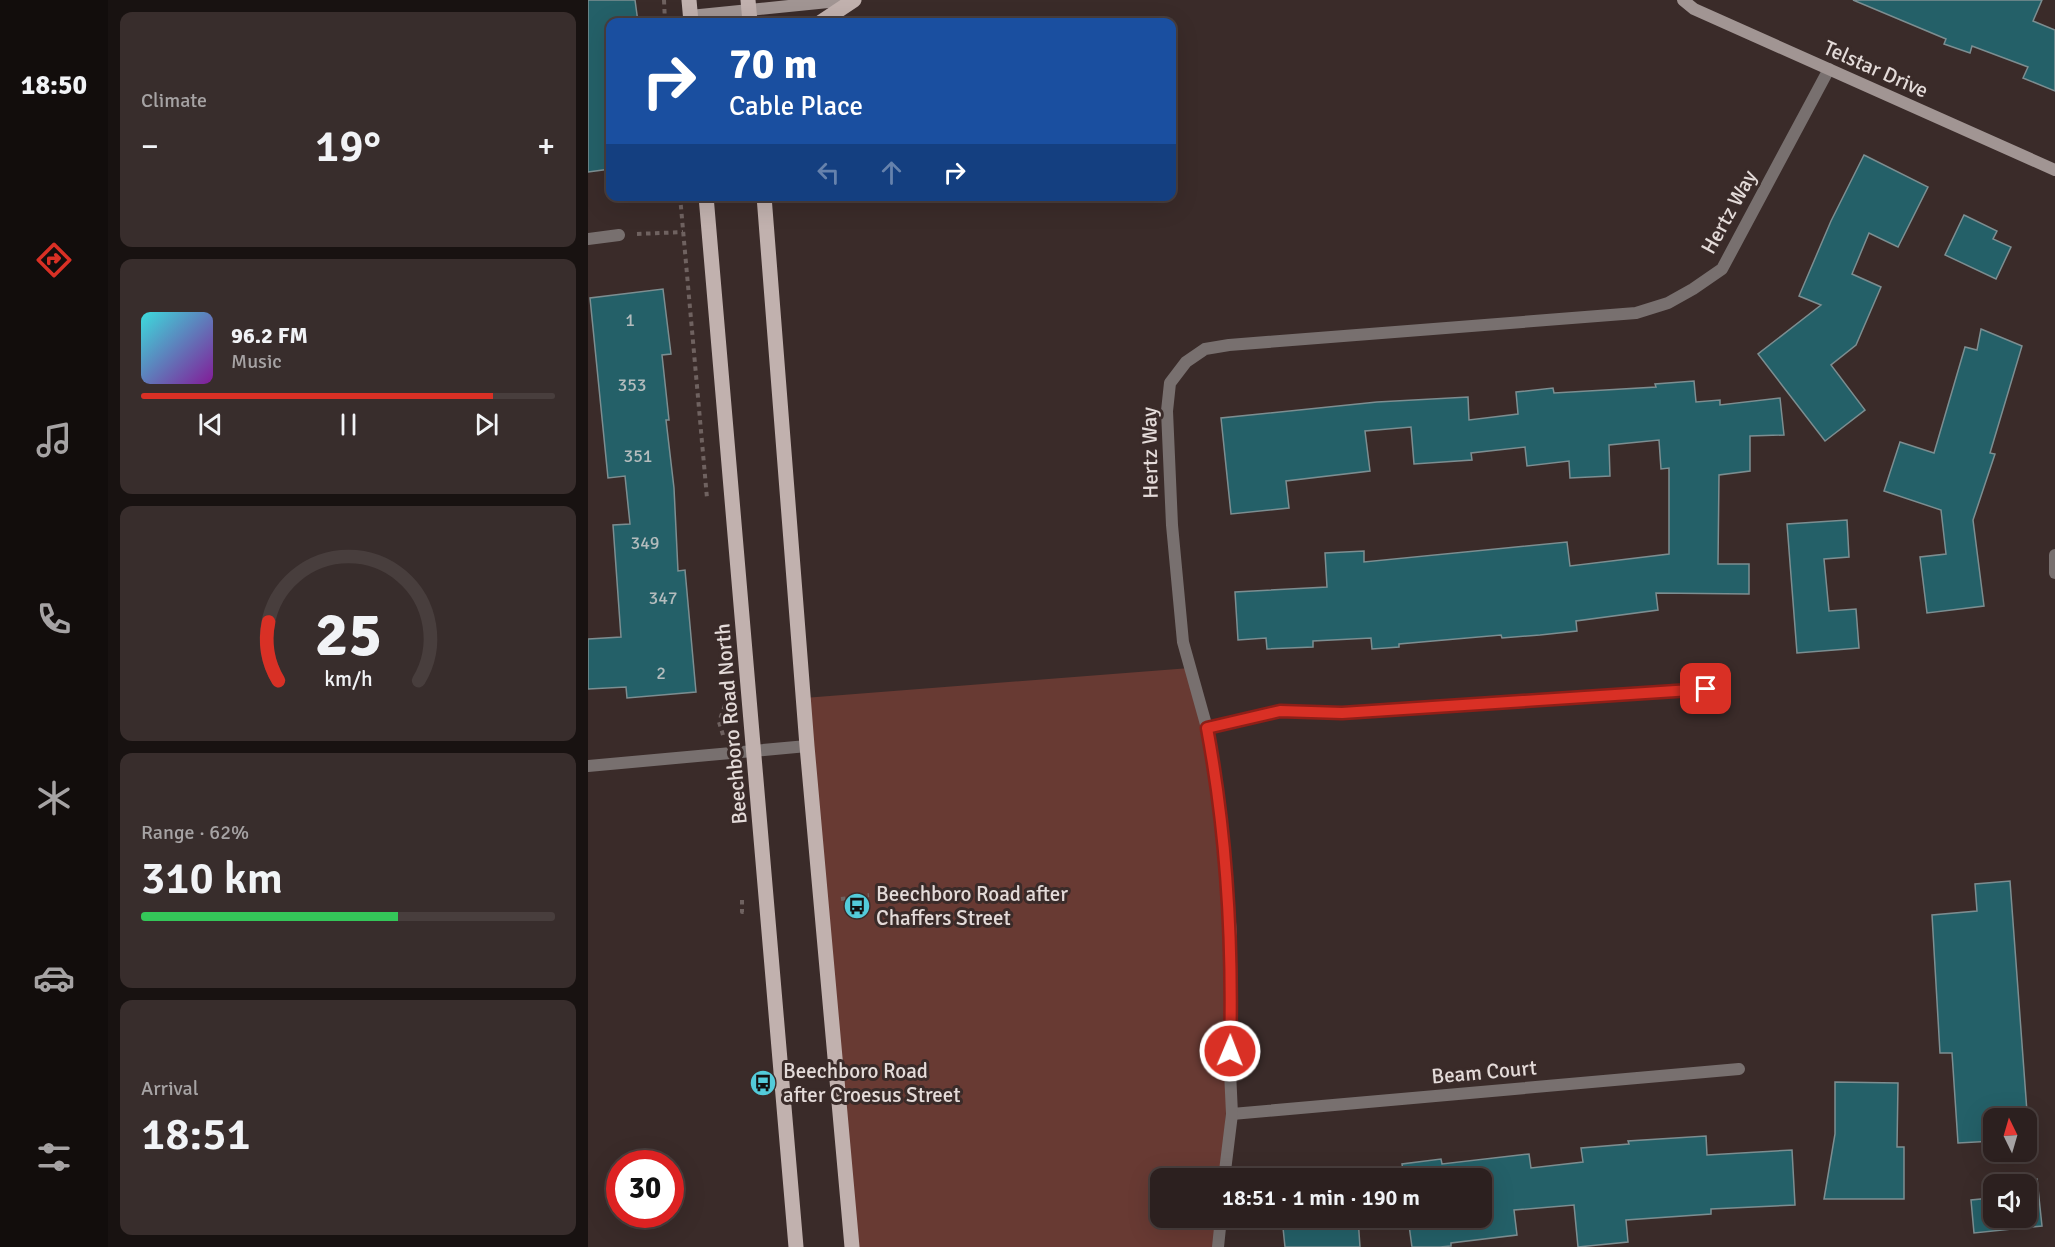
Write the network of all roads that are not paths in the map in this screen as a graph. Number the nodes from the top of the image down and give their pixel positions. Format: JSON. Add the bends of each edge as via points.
{"nodes":[{"id":1,"x":689,"y":0,"type":"edge"},
{"id":2,"x":848,"y":0,"type":"edge"},
{"id":3,"x":854,"y":0,"type":"edge"},
{"id":4,"x":1683,"y":0,"type":"edge"},
{"id":5,"x":749,"y":11,"type":"edge"},
{"id":6,"x":690,"y":18,"type":"edge"},
{"id":7,"x":697,"y":18,"type":"edge"},
{"id":8,"x":827,"y":18,"type":"edge"},
{"id":9,"x":1829,"y":69,"type":"junction"},
{"id":10,"x":2055,"y":170,"type":"edge"},
{"id":11,"x":706,"y":201,"type":"edge"},
{"id":12,"x":764,"y":201,"type":"edge"},
{"id":13,"x":619,"y":235,"type":"road end"},
{"id":14,"x":588,"y":239,"type":"edge"},
{"id":15,"x":2055,"y":555,"type":"edge"},
{"id":16,"x":2055,"y":573,"type":"edge"},
{"id":17,"x":1706,"y":689,"type":"dead end"},
{"id":18,"x":1207,"y":728,"type":"junction"},
{"id":19,"x":807,"y":746,"type":"junction"},
{"id":20,"x":754,"y":751,"type":"junction"},
{"id":21,"x":588,"y":766,"type":"edge"},
{"id":22,"x":1739,"y":1069,"type":"dead end"},
{"id":23,"x":1232,"y":1114,"type":"junction"},
{"id":24,"x":1225,"y":1168,"type":"edge"},
{"id":25,"x":1220,"y":1228,"type":"edge"},
{"id":26,"x":796,"y":1247,"type":"edge"},
{"id":27,"x":852,"y":1247,"type":"edge"},
{"id":28,"x":1218,"y":1247,"type":"edge"}],
"edges":[{"from":1,"to":6,"type":"main road"},
{"from":2,"to":5,"type":"street"},
{"from":3,"to":8,"type":"main road"},
{"from":4,"to":9,"type":"street","name":"Telstar Drive","via":[[1694,9]]},
{"from":5,"to":7,"type":"street"},
{"from":9,"to":10,"type":"street","name":"Telstar Drive"},
{"from":9,"to":18,"type":"street","name":"Hertz Way","via":[[1722,269],[1668,303],[1636,312],[1229,345],[1205,349],[1186,362],[1170,383],[1167,411],[1172,525],[1183,642]]},
{"from":11,"to":20,"type":"main road","name":"Beechboro Road North"},
{"from":12,"to":19,"type":"main road"},
{"from":13,"to":14,"type":"street"},
{"from":15,"to":16,"type":"street"},
{"from":17,"to":18,"type":"street","via":[[1342,713],[1280,711]]},
{"from":18,"to":23,"type":"street","name":"Hertz Way","via":[[1222,827],[1231,934]]},
{"from":19,"to":20,"type":"street"},
{"from":19,"to":27,"type":"main road"},
{"from":20,"to":21,"type":"street"},
{"from":20,"to":26,"type":"main road","name":"Beechboro Road North"},
{"from":22,"to":23,"type":"street","name":"Beam Court"},
{"from":23,"to":24,"type":"street","name":"Hertz Way"},
{"from":25,"to":28,"type":"street"}]}
